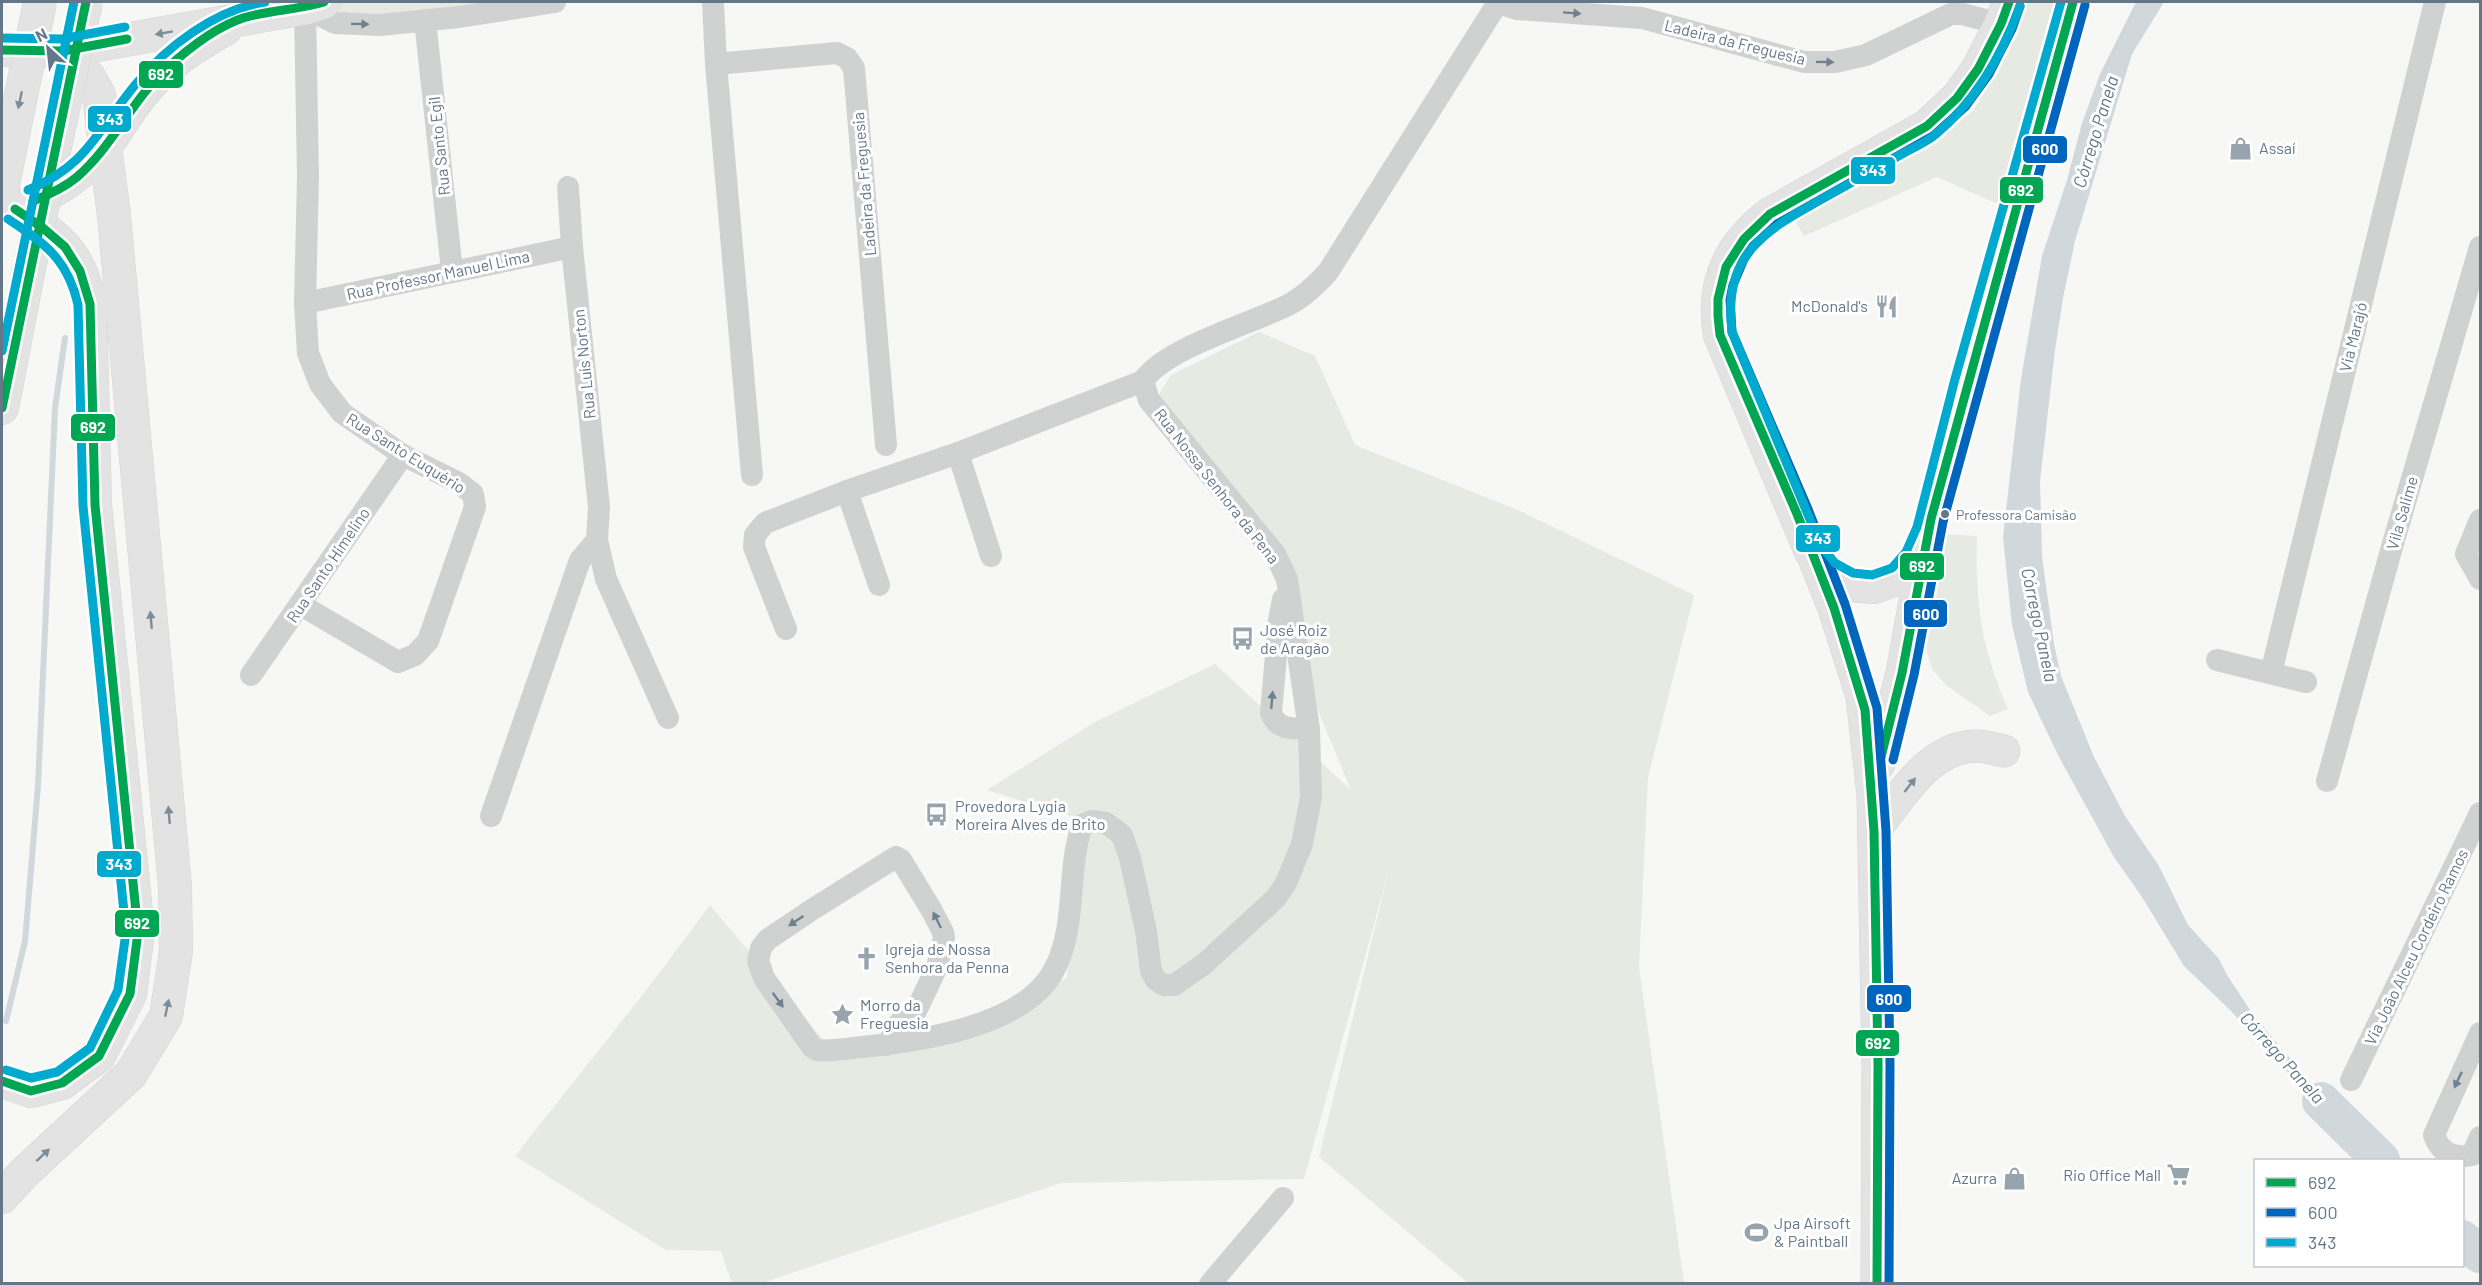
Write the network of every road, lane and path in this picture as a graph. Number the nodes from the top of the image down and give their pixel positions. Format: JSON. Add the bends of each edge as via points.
{"nodes":[{"id":1,"x":40,"y":2,"type":"edge"},
{"id":2,"x":86,"y":2,"type":"edge"},
{"id":3,"x":555,"y":2,"type":"edge"},
{"id":4,"x":713,"y":2,"type":"edge"},
{"id":5,"x":2073,"y":2,"type":"edge"},
{"id":6,"x":2435,"y":2,"type":"edge"},
{"id":7,"x":1496,"y":3,"type":"edge"},
{"id":8,"x":303,"y":4,"type":"edge"},
{"id":9,"x":2005,"y":13,"type":"edge"},
{"id":10,"x":242,"y":19,"type":"junction"},
{"id":11,"x":425,"y":20,"type":"junction"},
{"id":12,"x":2,"y":50,"type":"edge"},
{"id":13,"x":63,"y":51,"type":"junction"},
{"id":14,"x":716,"y":64,"type":"junction"},
{"id":15,"x":105,"y":147,"type":"junction"},
{"id":16,"x":568,"y":187,"type":"dead end"},
{"id":17,"x":6,"y":202,"type":"edge"},
{"id":18,"x":572,"y":247,"type":"junction"},
{"id":19,"x":2481,"y":247,"type":"edge"},
{"id":20,"x":452,"y":271,"type":"junction"},
{"id":21,"x":305,"y":303,"type":"junction"},
{"id":22,"x":1143,"y":381,"type":"junction"},
{"id":23,"x":2,"y":408,"type":"edge"},
{"id":24,"x":886,"y":445,"type":"dead end"},
{"id":25,"x":958,"y":453,"type":"junction"},
{"id":26,"x":403,"y":455,"type":"junction"},
{"id":27,"x":752,"y":475,"type":"dead end"},
{"id":28,"x":847,"y":491,"type":"junction"},
{"id":29,"x":2481,"y":520,"type":"edge"},
{"id":30,"x":1928,"y":531,"type":"junction"},
{"id":31,"x":597,"y":540,"type":"junction"},
{"id":32,"x":1811,"y":552,"type":"junction"},
{"id":33,"x":991,"y":556,"type":"dead end"},
{"id":34,"x":1287,"y":579,"type":"junction"},
{"id":35,"x":2481,"y":579,"type":"edge"},
{"id":36,"x":879,"y":585,"type":"dead end"},
{"id":37,"x":301,"y":605,"type":"junction"},
{"id":38,"x":786,"y":629,"type":"dead end"},
{"id":39,"x":2217,"y":660,"type":"dead end"},
{"id":40,"x":2271,"y":673,"type":"junction"},
{"id":41,"x":251,"y":675,"type":"dead end"},
{"id":42,"x":2306,"y":682,"type":"dead end"},
{"id":43,"x":668,"y":718,"type":"dead end"},
{"id":44,"x":1309,"y":729,"type":"junction"},
{"id":45,"x":2004,"y":751,"type":"dead end"},
{"id":46,"x":2327,"y":781,"type":"dead end"},
{"id":47,"x":1873,"y":795,"type":"junction"},
{"id":48,"x":2481,"y":813,"type":"edge"},
{"id":49,"x":491,"y":816,"type":"dead end"},
{"id":50,"x":1874,"y":831,"type":"junction"},
{"id":51,"x":2481,"y":1033,"type":"edge"},
{"id":52,"x":887,"y":1044,"type":"junction"},
{"id":53,"x":2351,"y":1080,"type":"dead end"},
{"id":54,"x":2,"y":1082,"type":"edge"},
{"id":55,"x":2481,"y":1137,"type":"edge"},
{"id":56,"x":2,"y":1197,"type":"edge"},
{"id":57,"x":1283,"y":1198,"type":"dead end"},
{"id":58,"x":1210,"y":1284,"type":"edge"},
{"id":59,"x":1877,"y":1284,"type":"edge"}],
"edges":[{"from":1,"to":17,"type":"main road","one_way":true,"bridge":true},
{"from":2,"to":23,"type":"main road","bridge":true},
{"from":3,"to":11,"type":"street"},
{"from":4,"to":14,"type":"street"},
{"from":5,"to":30,"type":"main road"},
{"from":6,"to":40,"type":"street","name":"Via Marajó"},
{"from":7,"to":9,"type":"street","name":"Ladeira da Freguesia","one_way":true,"via":[[1517,9],[1641,18],[1804,62],[1835,63],[1866,55],[1951,14]]},
{"from":7,"to":22,"type":"street","via":[[1328,272],[1288,305],[1173,358]]},
{"from":8,"to":10,"type":"main road"},
{"from":8,"to":11,"type":"street","one_way":true,"via":[[335,23],[380,25]]},
{"from":8,"to":21,"type":"street","name":"Rua Santo Euquério","via":[[308,177]]},
{"from":9,"to":32,"type":"main road","via":[[1978,69],[1957,98],[1927,126],[1770,214],[1734,248],[1722,275],[1717,318],[1720,335]]},
{"from":10,"to":13,"type":"main road","one_way":true},
{"from":10,"to":15,"type":"main road","via":[[168,67],[147,87]]},
{"from":11,"to":20,"type":"street","name":"Rua Santo Egil"},
{"from":12,"to":13,"type":"main road"},
{"from":13,"to":15,"type":"main road","via":[[99,95]]},
{"from":14,"to":24,"type":"street","name":"Ladeira da Freguesia","via":[[837,53],[854,68]]},
{"from":14,"to":27,"type":"street"},
{"from":15,"to":17,"type":"main road","via":[[77,177],[42,197]]},
{"from":56,"to":15,"type":"main road","one_way":true,"via":[[130,1074],[166,1016],[176,951],[174,875]]},
{"from":16,"to":18,"type":"street","name":"Rua Luís Norton"},
{"from":17,"to":54,"type":"main road","via":[[71,253],[85,279],[90,304],[95,505],[138,932],[130,994],[99,1056],[52,1086],[31,1091]]},
{"from":18,"to":20,"type":"street","name":"Rua Professor Manuel Lima"},
{"from":18,"to":31,"type":"street","name":"Rua Luís Norton","via":[[599,507]]},
{"from":19,"to":46,"type":"street","name":"Vila Salime"},
{"from":20,"to":21,"type":"street","name":"Rua Professor Manuel Lima"},
{"from":21,"to":26,"type":"street","name":"Rua Santo Euquério","via":[[308,353],[320,384],[342,413]]},
{"from":22,"to":25,"type":"street"},
{"from":22,"to":34,"type":"street","name":"Rua Nossa Senhora da Pena","via":[[1149,400],[1275,554]]},
{"from":25,"to":28,"type":"street"},
{"from":25,"to":33,"type":"street"},
{"from":26,"to":37,"type":"street","name":"Rua Santo Himelino"},
{"from":26,"to":37,"type":"street","name":"Rua Santo Euquério","via":[[459,483],[472,494],[475,507],[428,641],[415,655],[398,662]]},
{"from":28,"to":36,"type":"street"},
{"from":28,"to":38,"type":"street","via":[[765,523],[755,535],[754,547]]},
{"from":29,"to":35,"type":"street","via":[[2466,554]]},
{"from":30,"to":32,"type":"main road","via":[[1916,559],[1899,578],[1874,587],[1849,585],[1827,572]]},
{"from":30,"to":47,"type":"main road","via":[[1902,673]]},
{"from":31,"to":43,"type":"street","name":"Rua Luís Norton","via":[[606,579]]},
{"from":31,"to":49,"type":"street","via":[[580,560]]},
{"from":32,"to":47,"type":"main road","via":[[1862,696]]},
{"from":34,"to":44,"type":"street","name":"Rua Nossa Senhora da Pena"},
{"from":44,"to":34,"type":"street","one_way":true,"via":[[1284,728],[1271,713],[1279,620]]},
{"from":37,"to":41,"type":"street","name":"Rua Santo Himelino"},
{"from":39,"to":40,"type":"street"},
{"from":40,"to":42,"type":"street"},
{"from":44,"to":52,"type":"street","name":"Rua Nossa Senhora da Pena","via":[[1311,796],[1302,844],[1286,883],[1261,914],[1182,981],[1166,986],[1154,977],[1122,835],[1106,823],[1086,822],[1077,844],[1066,935],[1053,971],[1040,988],[1017,1006],[955,1032]]},
{"from":50,"to":45,"type":"main road","one_way":true,"via":[[1936,759],[1976,746]]},
{"from":47,"to":50,"type":"main road"},
{"from":48,"to":53,"type":"street","name":"Via João Alceu Cordeiro Ramos"},
{"from":50,"to":59,"type":"main road"},
{"from":51,"to":55,"type":"street","one_way":true,"via":[[2434,1135],[2446,1153],[2460,1158],[2472,1155]]},
{"from":52,"to":52,"type":"street","one_way":true,"via":[[900,1022],[916,1011],[937,967],[944,938],[931,909],[896,857],[767,940],[758,955],[760,971],[770,989],[812,1047],[824,1051]]},
{"from":57,"to":58,"type":"street"}]}
